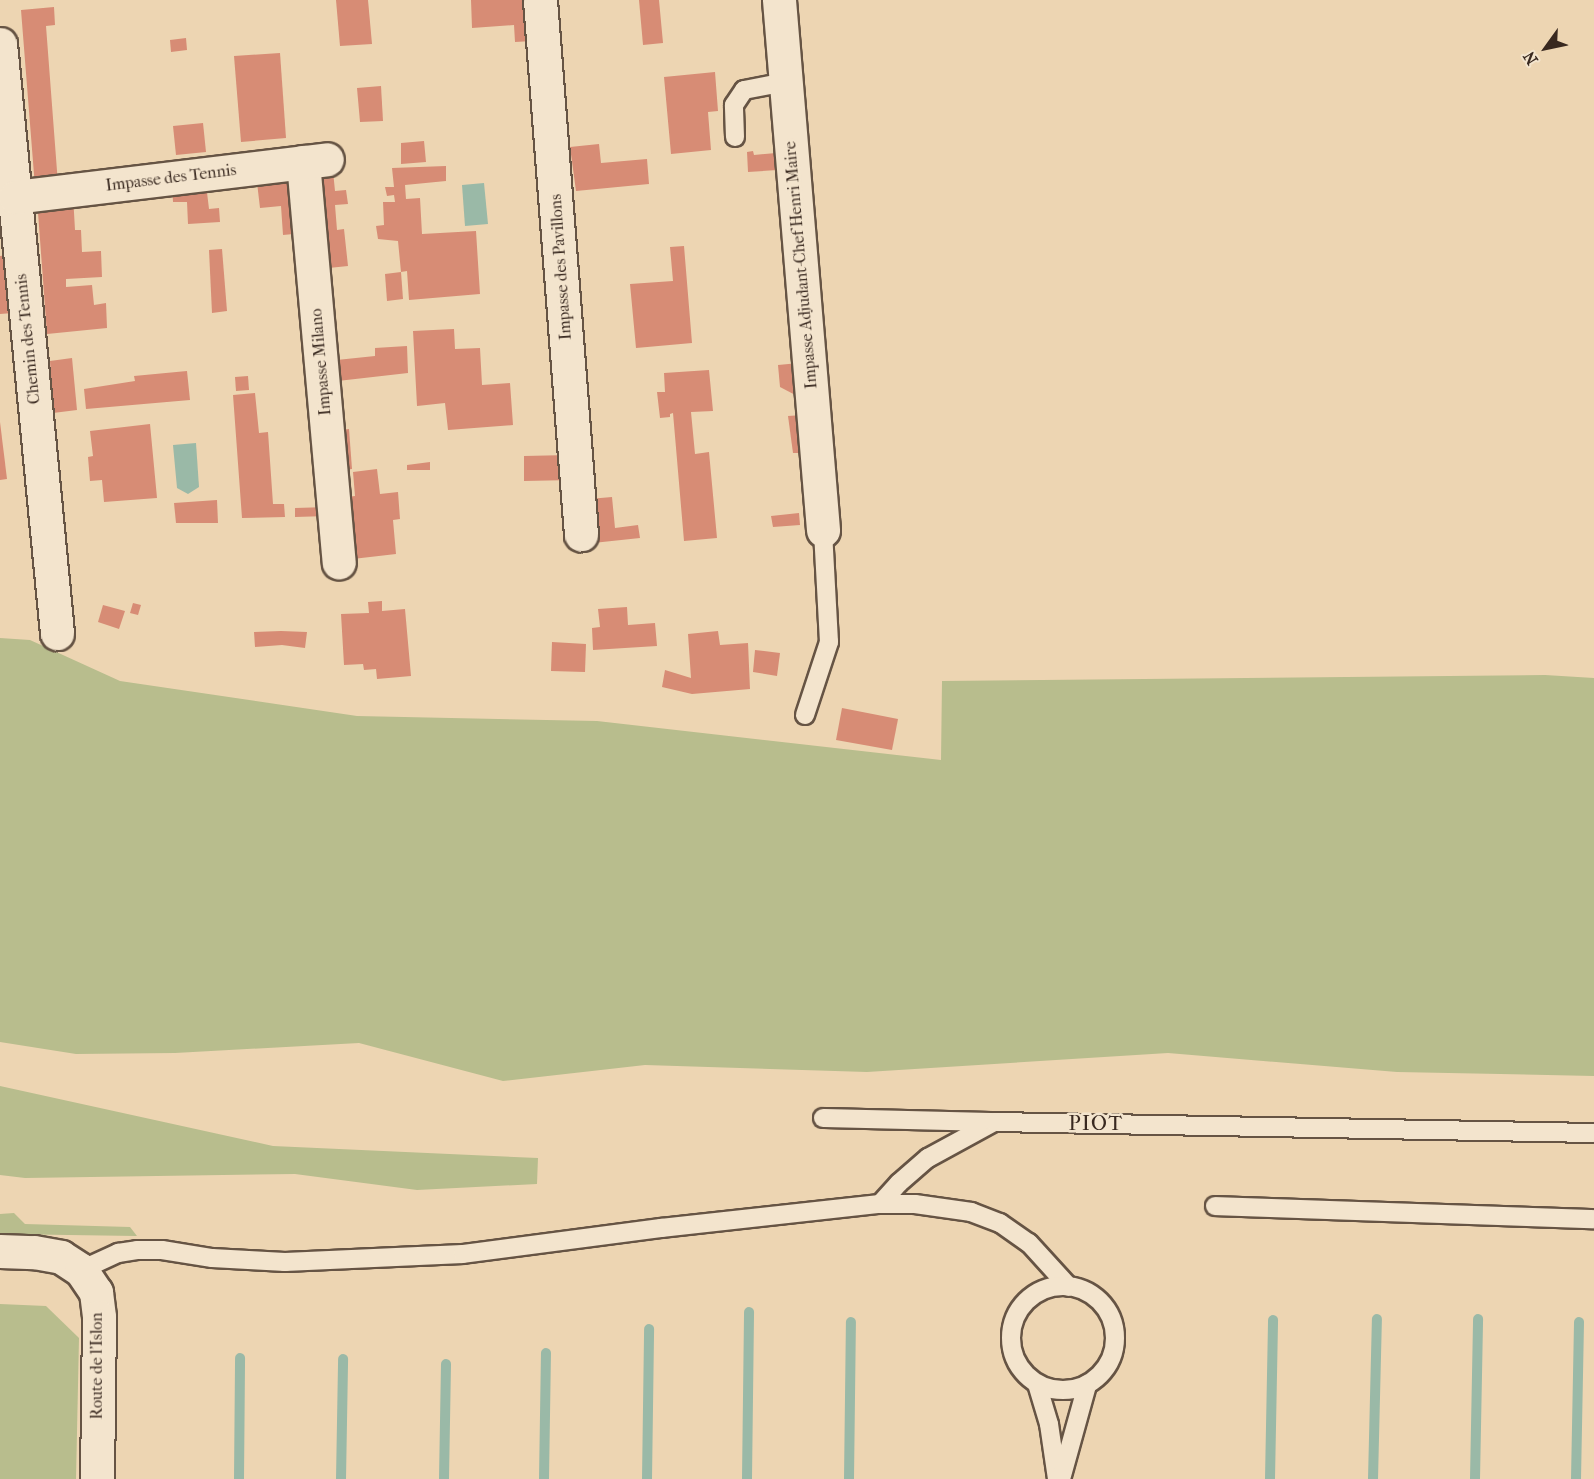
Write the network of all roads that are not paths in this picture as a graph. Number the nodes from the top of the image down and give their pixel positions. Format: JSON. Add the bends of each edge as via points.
{"nodes":[{"id":1,"x":540,"y":0,"type":"edge"},
{"id":2,"x":779,"y":0,"type":"edge"},
{"id":3,"x":0,"y":44,"type":"edge"},
{"id":4,"x":786,"y":82,"type":"junction"},
{"id":5,"x":735,"y":137,"type":"dead end"},
{"id":6,"x":315,"y":160,"type":"joint"},
{"id":7,"x":15,"y":198,"type":"junction"},
{"id":8,"x":823,"y":530,"type":"joint"},
{"id":9,"x":581,"y":534,"type":"dead end"},
{"id":10,"x":339,"y":562,"type":"dead end"},
{"id":11,"x":57,"y":633,"type":"dead end"},
{"id":12,"x":805,"y":715,"type":"dead end"},
{"id":13,"x":823,"y":1118,"type":"dead end"},
{"id":14,"x":994,"y":1122,"type":"junction"},
{"id":15,"x":1594,"y":1133,"type":"edge"},
{"id":16,"x":880,"y":1204,"type":"junction"},
{"id":17,"x":1215,"y":1206,"type":"dead end"},
{"id":18,"x":1594,"y":1219,"type":"edge"},
{"id":19,"x":0,"y":1251,"type":"edge"},
{"id":20,"x":81,"y":1270,"type":"junction"},
{"id":21,"x":1069,"y":1287,"type":"junction"},
{"id":22,"x":1037,"y":1384,"type":"junction"},
{"id":23,"x":1088,"y":1385,"type":"junction"},
{"id":24,"x":97,"y":1479,"type":"edge"},
{"id":25,"x":1059,"y":1479,"type":"edge"}],
"edges":[{"from":1,"to":9,"type":"street","name":"Impasse des Pavillons"},
{"from":2,"to":4,"type":"street","name":"Impasse Adjudant-Chef Henri Maire"},
{"from":3,"to":7,"type":"street","name":"Chemin des Tennis"},
{"from":4,"to":5,"type":"lane","via":[[744,90],[734,105]]},
{"from":4,"to":8,"type":"street","name":"Impasse Adjudant-Chef Henri Maire"},
{"from":6,"to":7,"type":"street","name":"Impasse des Tennis"},
{"from":6,"to":10,"type":"street","name":"Impasse Milano"},
{"from":7,"to":11,"type":"street","name":"Chemin des Tennis"},
{"from":8,"to":12,"type":"lane","via":[[829,642]]},
{"from":13,"to":14,"type":"lane"},
{"from":14,"to":15,"type":"lane"},
{"from":14,"to":16,"type":"lane","via":[[928,1158]]},
{"from":16,"to":20,"type":"lane","via":[[463,1254],[285,1262],[137,1250],[118,1253]]},
{"from":16,"to":21,"type":"lane","via":[[943,1206],[1000,1223],[1029,1243]]},
{"from":17,"to":18,"type":"lane"},
{"from":19,"to":20,"type":"street","via":[[61,1257]]},
{"from":20,"to":24,"type":"street","name":"Route de l'Islon","via":[[96,1292],[99,1317]]},
{"from":21,"to":22,"type":"lane","via":[[1053,1287],[1034,1294],[1014,1320],[1014,1356],[1023,1372]]},
{"from":21,"to":23,"type":"lane","via":[[1098,1300],[1115,1329],[1110,1361]]},
{"from":22,"to":23,"type":"lane","via":[[1054,1390]]},
{"from":22,"to":25,"type":"lane"},
{"from":23,"to":25,"type":"lane"}]}
